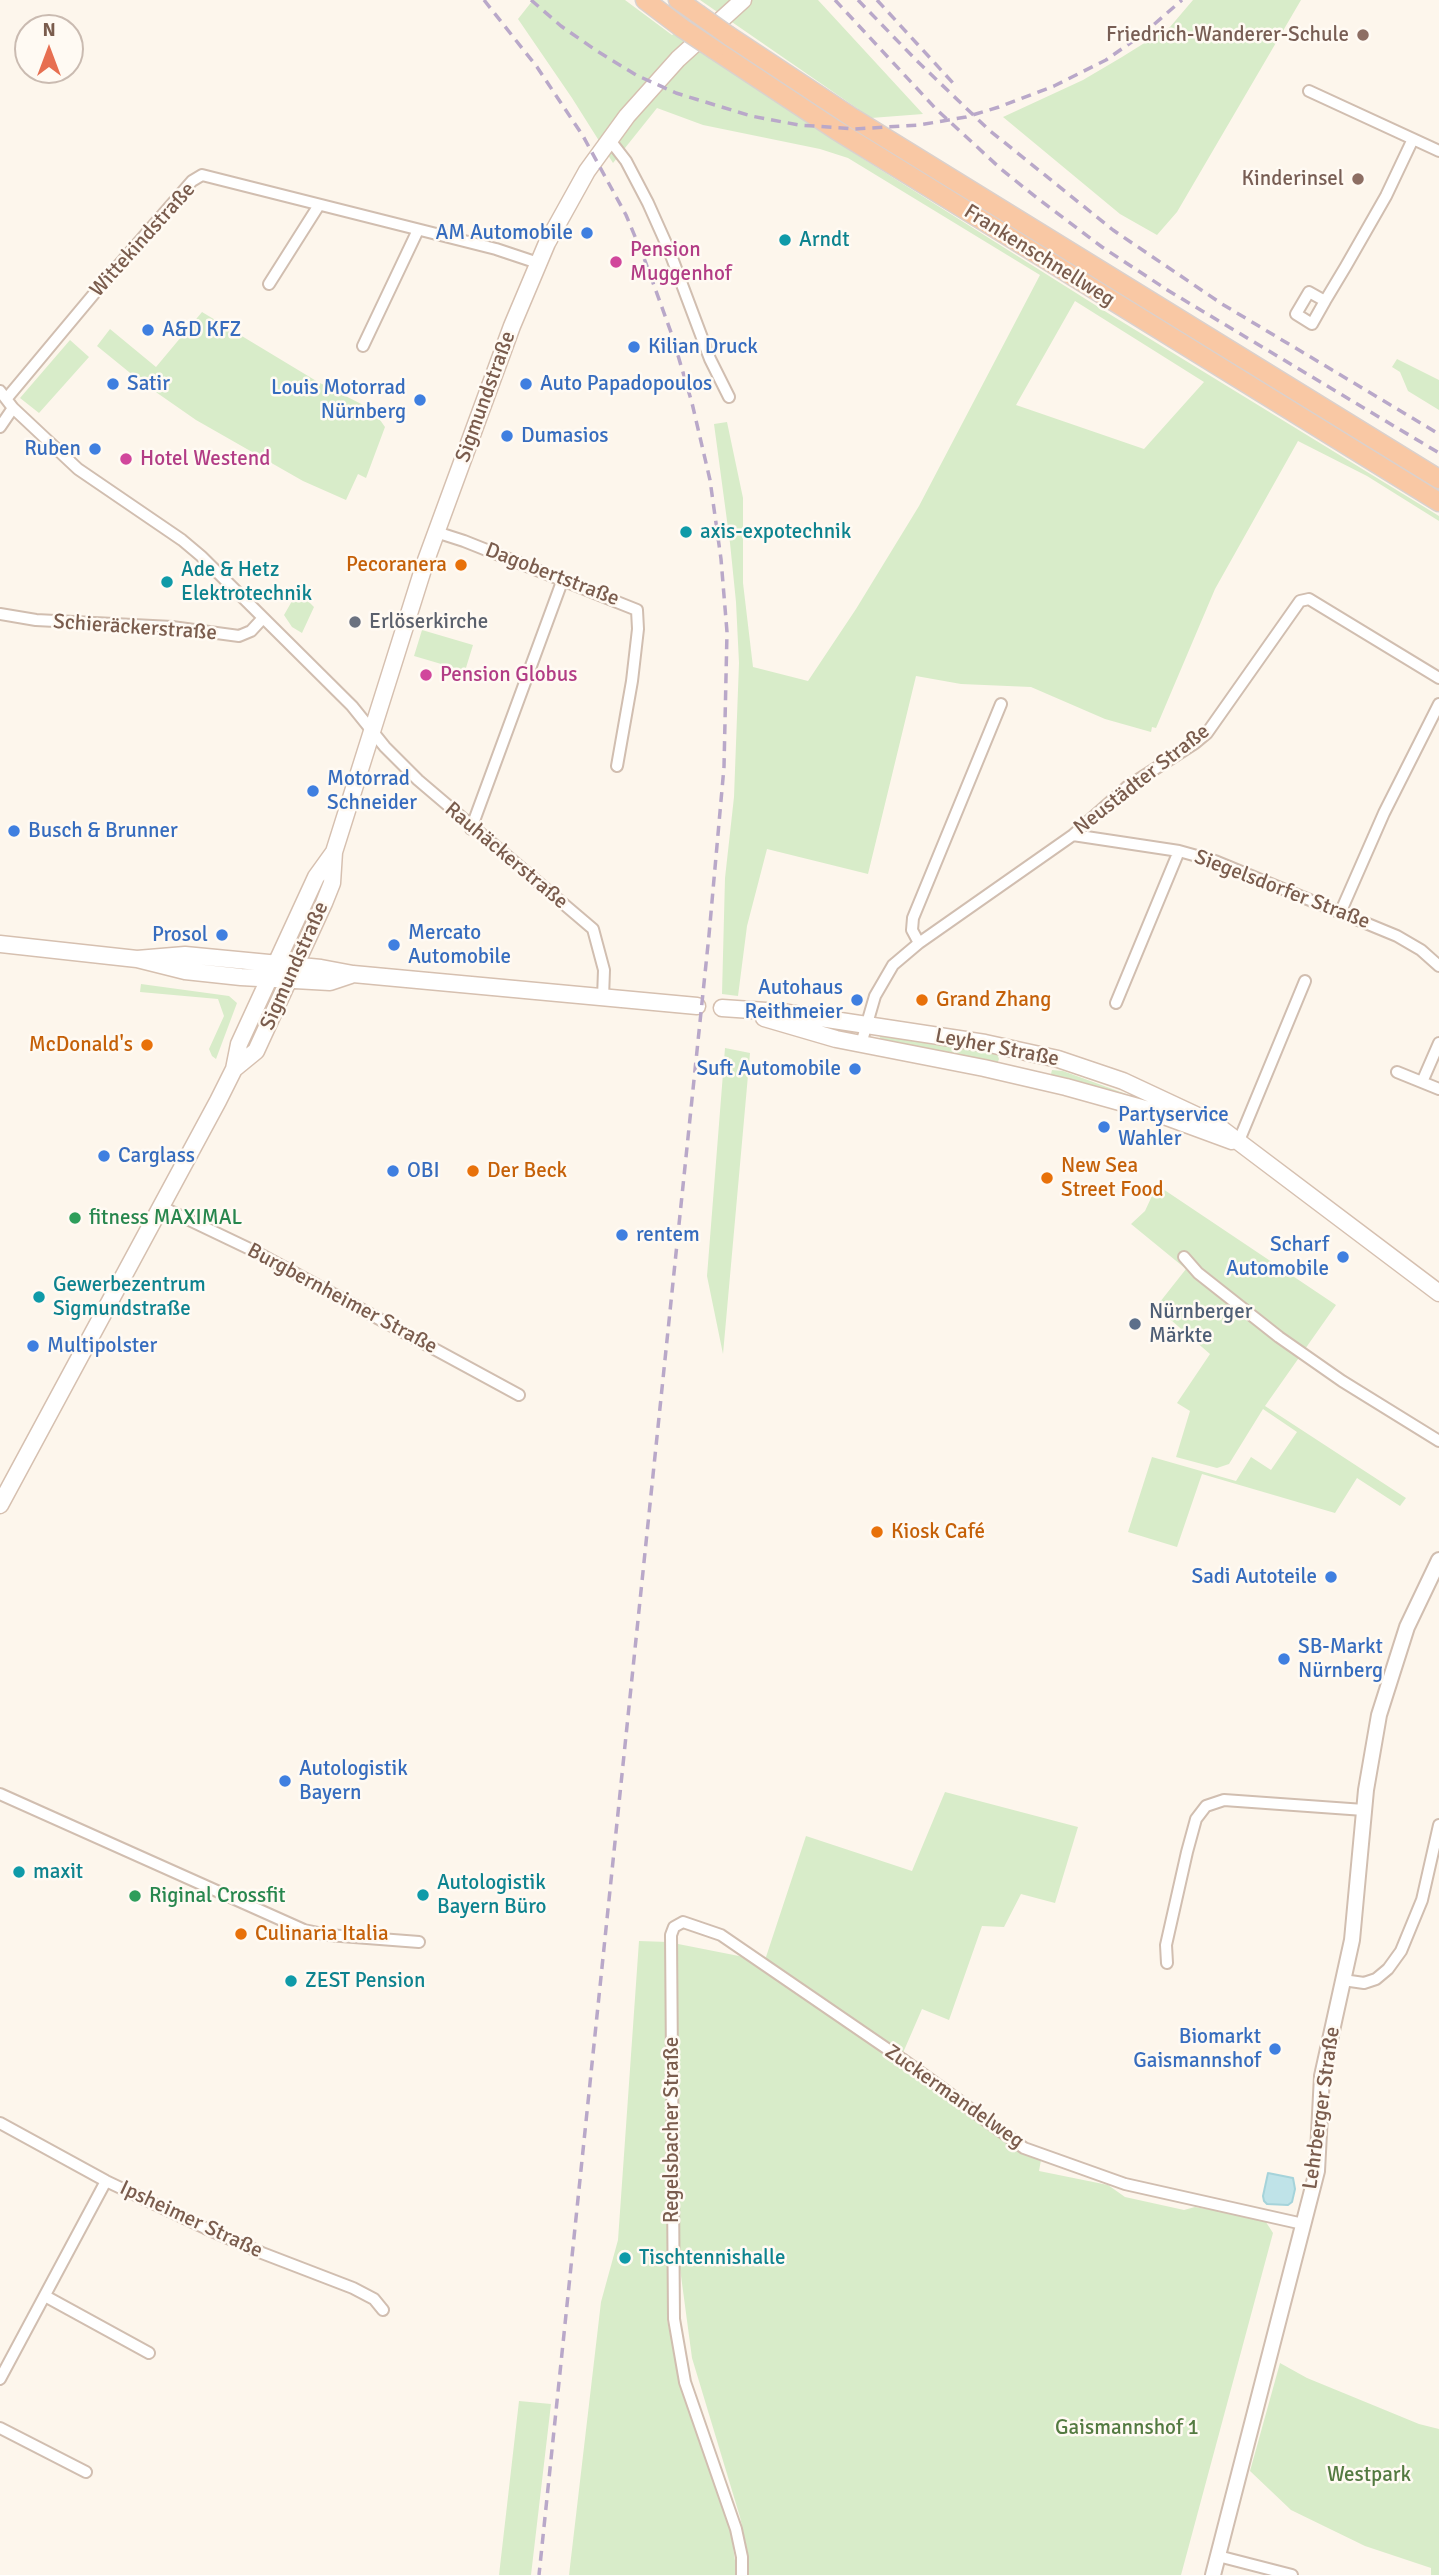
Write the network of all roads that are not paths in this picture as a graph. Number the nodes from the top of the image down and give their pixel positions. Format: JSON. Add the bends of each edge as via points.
{"nodes":[{"id":1,"x":645,"y":0,"type":"edge"},
{"id":2,"x":678,"y":0,"type":"edge"},
{"id":3,"x":743,"y":0,"type":"edge"},
{"id":4,"x":1309,"y":91,"type":"dead end"},
{"id":5,"x":609,"y":139,"type":"junction"},
{"id":6,"x":1413,"y":139,"type":"junction"},
{"id":7,"x":1439,"y":151,"type":"edge"},
{"id":8,"x":319,"y":205,"type":"junction"},
{"id":9,"x":418,"y":230,"type":"junction"},
{"id":10,"x":538,"y":263,"type":"junction"},
{"id":11,"x":269,"y":284,"type":"dead end"},
{"id":12,"x":1325,"y":301,"type":"dead end"},
{"id":13,"x":363,"y":346,"type":"dead end"},
{"id":14,"x":729,"y":397,"type":"dead end"},
{"id":15,"x":7,"y":399,"type":"edge"},
{"id":16,"x":0,"y":427,"type":"edge"},
{"id":17,"x":1439,"y":479,"type":"edge"},
{"id":18,"x":1439,"y":502,"type":"edge"},
{"id":19,"x":436,"y":532,"type":"junction"},
{"id":20,"x":563,"y":579,"type":"junction"},
{"id":21,"x":0,"y":614,"type":"edge"},
{"id":22,"x":263,"y":618,"type":"junction"},
{"id":23,"x":1439,"y":678,"type":"edge"},
{"id":24,"x":1001,"y":704,"type":"dead end"},
{"id":25,"x":1439,"y":704,"type":"edge"},
{"id":26,"x":373,"y":730,"type":"junction"},
{"id":27,"x":617,"y":766,"type":"dead end"},
{"id":28,"x":471,"y":829,"type":"junction"},
{"id":29,"x":1073,"y":835,"type":"junction"},
{"id":30,"x":1180,"y":851,"type":"junction"},
{"id":31,"x":334,"y":852,"type":"junction"},
{"id":32,"x":1341,"y":911,"type":"junction"},
{"id":33,"x":919,"y":943,"type":"junction"},
{"id":34,"x":0,"y":944,"type":"edge"},
{"id":35,"x":137,"y":959,"type":"junction"},
{"id":36,"x":277,"y":964,"type":"junction"},
{"id":37,"x":297,"y":966,"type":"junction"},
{"id":38,"x":1439,"y":966,"type":"edge"},
{"id":39,"x":353,"y":974,"type":"junction"},
{"id":40,"x":269,"y":980,"type":"junction"},
{"id":41,"x":290,"y":981,"type":"junction"},
{"id":42,"x":1305,"y":981,"type":"dead end"},
{"id":43,"x":603,"y":998,"type":"junction"},
{"id":44,"x":1115,"y":1003,"type":"dead end"},
{"id":45,"x":697,"y":1006,"type":"dead end"},
{"id":46,"x":866,"y":1025,"type":"junction"},
{"id":47,"x":1439,"y":1043,"type":"edge"},
{"id":48,"x":861,"y":1044,"type":"junction"},
{"id":49,"x":234,"y":1069,"type":"junction"},
{"id":50,"x":1397,"y":1072,"type":"dead end"},
{"id":51,"x":1422,"y":1082,"type":"junction"},
{"id":52,"x":1439,"y":1089,"type":"edge"},
{"id":53,"x":1238,"y":1143,"type":"junction"},
{"id":54,"x":162,"y":1207,"type":"junction"},
{"id":55,"x":1184,"y":1257,"type":"dead end"},
{"id":56,"x":1439,"y":1293,"type":"edge"},
{"id":57,"x":519,"y":1395,"type":"dead end"},
{"id":58,"x":1439,"y":1441,"type":"edge"},
{"id":59,"x":0,"y":1505,"type":"edge"},
{"id":60,"x":1439,"y":1560,"type":"edge"},
{"id":61,"x":0,"y":1794,"type":"edge"},
{"id":62,"x":1364,"y":1810,"type":"junction"},
{"id":63,"x":1439,"y":1825,"type":"edge"},
{"id":64,"x":674,"y":1927,"type":"joint"},
{"id":65,"x":419,"y":1942,"type":"dead end"},
{"id":66,"x":1167,"y":1963,"type":"dead end"},
{"id":67,"x":1343,"y":1980,"type":"junction"},
{"id":68,"x":0,"y":2123,"type":"edge"},
{"id":69,"x":106,"y":2181,"type":"junction"},
{"id":70,"x":1303,"y":2224,"type":"junction"},
{"id":71,"x":45,"y":2296,"type":"junction"},
{"id":72,"x":383,"y":2310,"type":"dead end"},
{"id":73,"x":149,"y":2353,"type":"dead end"},
{"id":74,"x":0,"y":2379,"type":"edge"},
{"id":75,"x":0,"y":2428,"type":"edge"},
{"id":76,"x":86,"y":2472,"type":"dead end"},
{"id":77,"x":1217,"y":2556,"type":"junction"},
{"id":78,"x":742,"y":2575,"type":"edge"},
{"id":79,"x":1213,"y":2575,"type":"edge"},
{"id":80,"x":1292,"y":2575,"type":"edge"}],
"edges":[{"from":1,"to":18,"type":"highway","name":"Frankenschnellweg","bridge":true,"via":[[848,137]]},
{"from":2,"to":17,"type":"highway","name":"Frankenschnellweg","bridge":true,"via":[[853,118]]},
{"from":3,"to":5,"type":"main road","name":"Sigmundstraße","via":[[678,59]]},
{"from":4,"to":6,"type":"street"},
{"from":5,"to":10,"type":"main road","name":"Sigmundstraße","via":[[567,205]]},
{"from":5,"to":14,"type":"street","via":[[648,203]]},
{"from":6,"to":7,"type":"street"},
{"from":6,"to":12,"type":"street"},
{"from":8,"to":9,"type":"street","name":"Wittekindstraße"},
{"from":8,"to":11,"type":"street"},
{"from":8,"to":15,"type":"street","name":"Wittekindstraße","via":[[213,177],[202,175],[192,181]]},
{"from":9,"to":10,"type":"street","name":"Wittekindstraße"},
{"from":9,"to":13,"type":"street"},
{"from":10,"to":19,"type":"main road","name":"Sigmundstraße"},
{"from":15,"to":16,"type":"street","name":"Wittekindstraße"},
{"from":15,"to":22,"type":"street","name":"Rauhäckerstraße","via":[[78,469],[182,540]]},
{"from":19,"to":20,"type":"street","name":"Dagobertstraße"},
{"from":19,"to":26,"type":"main road","name":"Sigmundstraße"},
{"from":20,"to":27,"type":"street","name":"Dagobertstraße","via":[[632,606],[639,616]]},
{"from":20,"to":28,"type":"street"},
{"from":21,"to":22,"type":"street","name":"Schieräckerstraße","via":[[239,636]]},
{"from":22,"to":26,"type":"street","name":"Rauhäckerstraße"},
{"from":23,"to":29,"type":"street","name":"Neustädter Straße","via":[[1304,599],[1207,733],[1127,787]]},
{"from":24,"to":33,"type":"street","via":[[913,918],[912,930]]},
{"from":25,"to":32,"type":"street"},
{"from":26,"to":28,"type":"street","name":"Rauhäckerstraße","via":[[399,762]]},
{"from":26,"to":31,"type":"main road","name":"Sigmundstraße"},
{"from":28,"to":43,"type":"street","name":"Rauhäckerstraße","via":[[593,929],[604,970]]},
{"from":29,"to":30,"type":"street","name":"Siegelsdorfer Straße"},
{"from":29,"to":33,"type":"street","name":"Neustädter Straße"},
{"from":30,"to":32,"type":"street","name":"Siegelsdorfer Straße"},
{"from":30,"to":44,"type":"street"},
{"from":31,"to":36,"type":"main road","name":"Sigmundstraße","via":[[316,877]]},
{"from":31,"to":37,"type":"main road","name":"Sigmundstraße","via":[[332,883]]},
{"from":32,"to":38,"type":"street","name":"Siegelsdorfer Straße","via":[[1421,950]]},
{"from":33,"to":46,"type":"street","name":"Neustädter Straße","via":[[892,965]]},
{"from":34,"to":35,"type":"main road"},
{"from":35,"to":36,"type":"main road","via":[[185,955]]},
{"from":35,"to":40,"type":"main road","via":[[185,971]]},
{"from":36,"to":37,"type":"main road"},
{"from":36,"to":40,"type":"main road","name":"Sigmundstraße"},
{"from":37,"to":39,"type":"main road"},
{"from":37,"to":41,"type":"main road","name":"Sigmundstraße"},
{"from":39,"to":41,"type":"main road","via":[[330,982]]},
{"from":39,"to":43,"type":"main road"},
{"from":40,"to":41,"type":"main road"},
{"from":40,"to":49,"type":"main road","name":"Sigmundstraße","via":[[239,1044]]},
{"from":41,"to":49,"type":"main road","name":"Sigmundstraße","via":[[256,1051]]},
{"from":42,"to":53,"type":"street"},
{"from":43,"to":45,"type":"main road"},
{"from":46,"to":48,"type":"street","name":"Neustädter Straße"},
{"from":46,"to":48,"type":"main road","name":"Leyher Straße","via":[[730,1009]]},
{"from":46,"to":53,"type":"main road","name":"Leyher Straße","via":[[1010,1048],[1095,1071],[1186,1109]]},
{"from":47,"to":51,"type":"street"},
{"from":48,"to":53,"type":"main road","name":"Leyher Straße","via":[[1066,1087]]},
{"from":49,"to":54,"type":"main road","name":"Sigmundstraße"},
{"from":50,"to":51,"type":"street"},
{"from":51,"to":52,"type":"street"},
{"from":53,"to":56,"type":"main road","name":"Leyher Straße"},
{"from":54,"to":57,"type":"street","name":"Burgbernheimer Straße","via":[[254,1251]]},
{"from":54,"to":59,"type":"main road","name":"Sigmundstraße"},
{"from":55,"to":58,"type":"street","via":[[1279,1337]]},
{"from":60,"to":62,"type":"street","name":"Lehrberger Straße","via":[[1407,1627],[1386,1688]]},
{"from":61,"to":65,"type":"street","via":[[304,1930]]},
{"from":62,"to":66,"type":"street","via":[[1224,1800],[1206,1806],[1196,1819],[1187,1852],[1166,1945]]},
{"from":62,"to":67,"type":"street","name":"Lehrberger Straße","via":[[1354,1928]]},
{"from":63,"to":67,"type":"street","via":[[1422,1900],[1401,1951],[1376,1979],[1364,1983]]},
{"from":64,"to":70,"type":"street","name":"Zuckermandelweg","via":[[683,1922],[721,1935],[1024,2148],[1125,2184]]},
{"from":64,"to":78,"type":"street","name":"Regelsbacher Straße","via":[[674,2319],[685,2382],[736,2529]]},
{"from":67,"to":70,"type":"street","name":"Lehrberger Straße","via":[[1322,2076],[1317,2166]]},
{"from":68,"to":69,"type":"street","name":"Ipsheimer Straße"},
{"from":69,"to":71,"type":"street"},
{"from":69,"to":72,"type":"street","name":"Ipsheimer Straße","via":[[258,2251],[353,2288],[374,2299]]},
{"from":70,"to":77,"type":"street","name":"Lehrberger Straße"},
{"from":71,"to":73,"type":"street"},
{"from":71,"to":74,"type":"street"},
{"from":75,"to":76,"type":"street"},
{"from":77,"to":79,"type":"street","name":"Lehrberger Straße"},
{"from":77,"to":80,"type":"street"}]}
